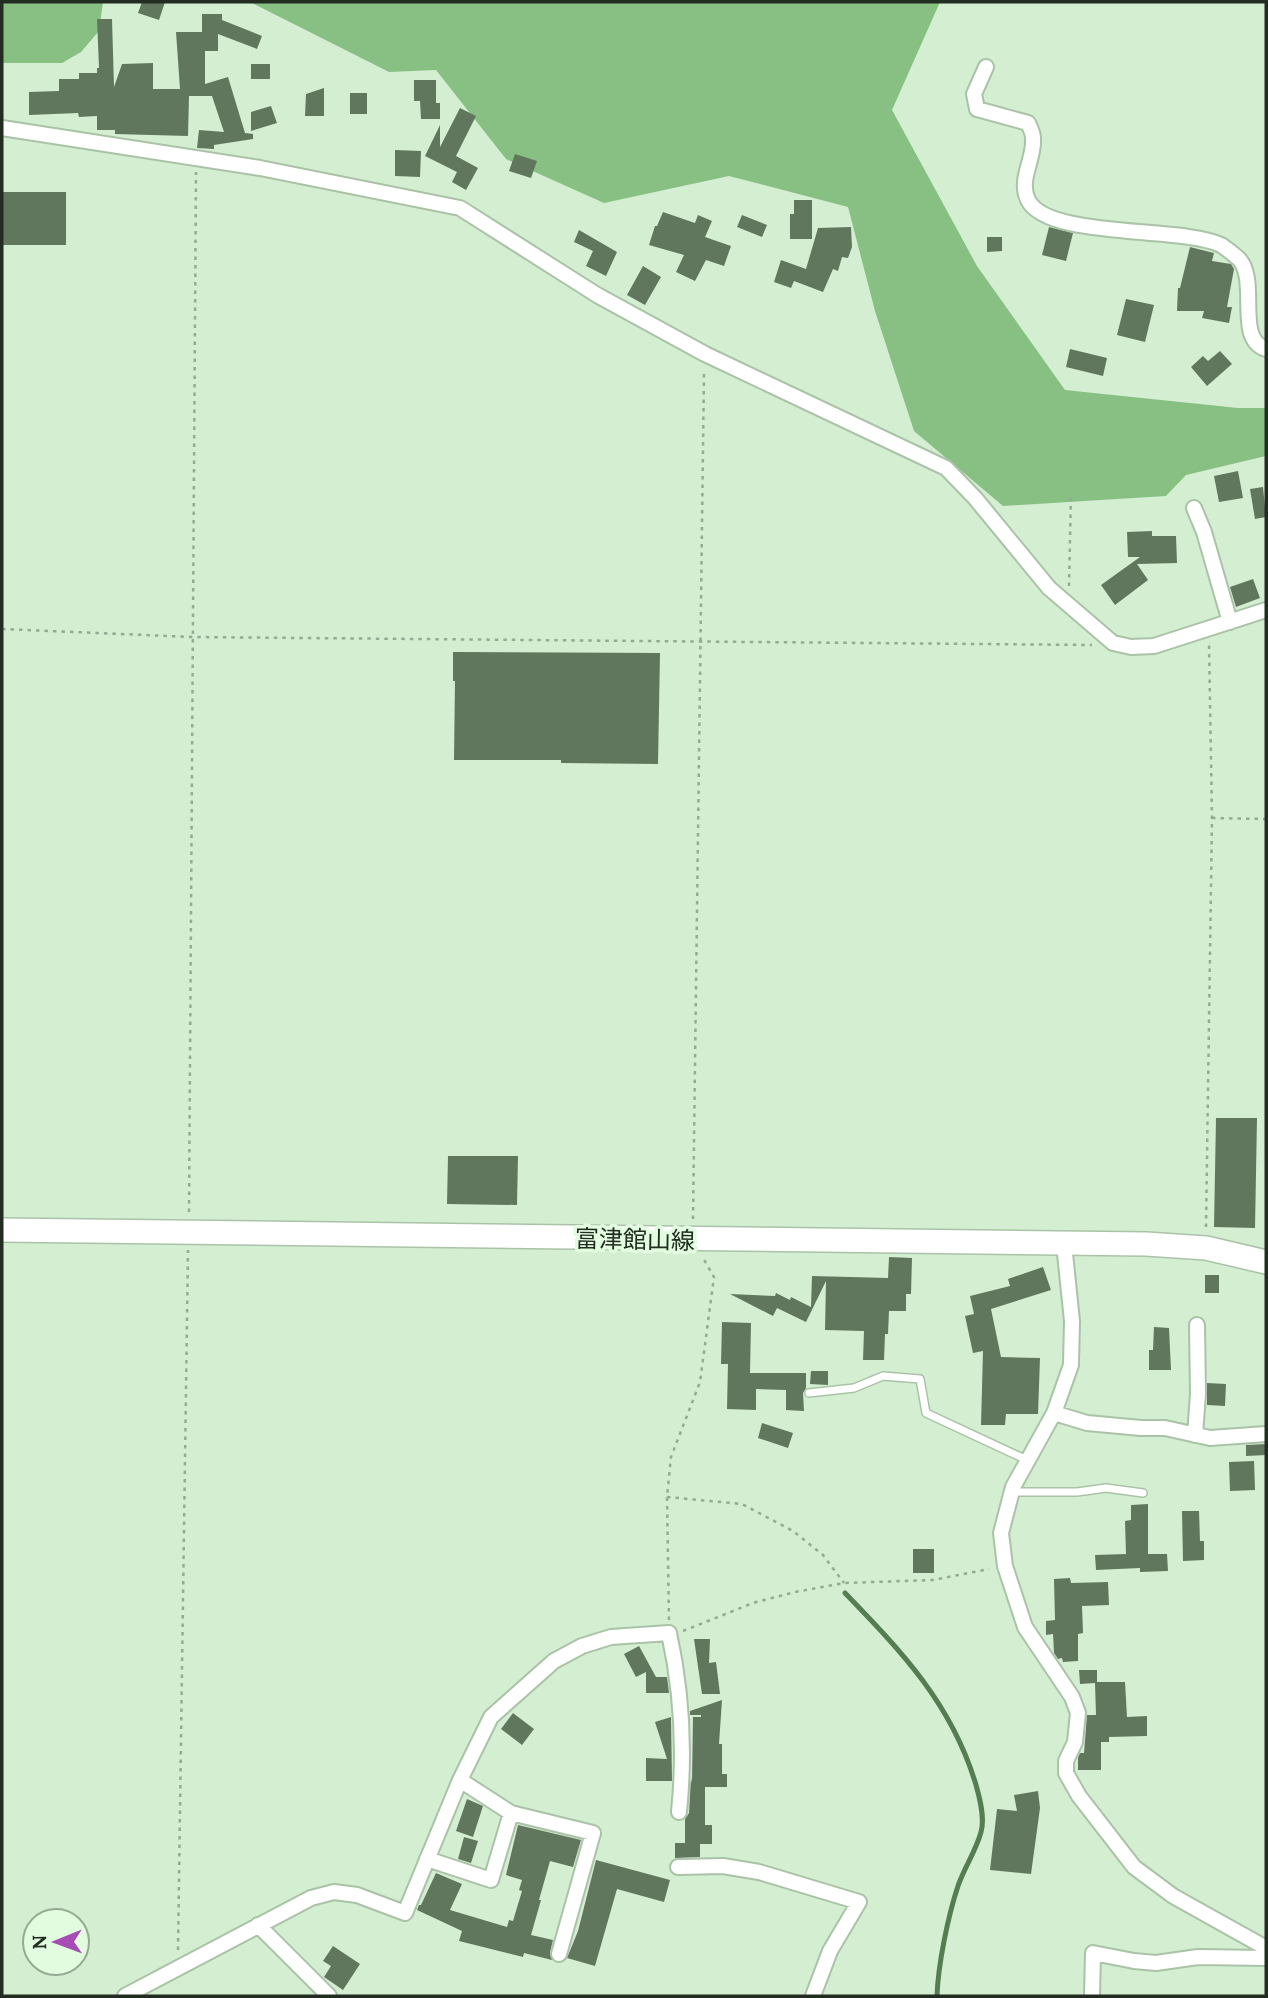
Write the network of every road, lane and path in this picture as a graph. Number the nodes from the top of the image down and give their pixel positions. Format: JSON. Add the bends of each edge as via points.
{"nodes":[{"id":1,"x":986,"y":67,"type":"dead end"},
{"id":2,"x":2,"y":128,"type":"edge"},
{"id":3,"x":196,"y":158,"type":"junction"},
{"id":4,"x":1266,"y":349,"type":"edge"},
{"id":5,"x":705,"y":354,"type":"junction"},
{"id":6,"x":1070,"y":494,"type":"dead end"},
{"id":7,"x":1194,"y":508,"type":"dead end"},
{"id":8,"x":1066,"y":603,"type":"junction"},
{"id":9,"x":1266,"y":610,"type":"edge"},
{"id":10,"x":1230,"y":622,"type":"junction"},
{"id":11,"x":2,"y":629,"type":"edge"},
{"id":12,"x":1209,"y":629,"type":"junction"},
{"id":13,"x":192,"y":637,"type":"junction"},
{"id":14,"x":702,"y":641,"type":"junction"},
{"id":15,"x":1112,"y":643,"type":"junction"},
{"id":16,"x":1212,"y":818,"type":"junction"},
{"id":17,"x":1266,"y":819,"type":"edge"},
{"id":18,"x":2,"y":1230,"type":"edge"},
{"id":19,"x":188,"y":1233,"type":"junction"},
{"id":20,"x":693,"y":1241,"type":"junction"},
{"id":21,"x":1064,"y":1244,"type":"junction"},
{"id":22,"x":1206,"y":1248,"type":"junction"},
{"id":23,"x":1266,"y":1262,"type":"edge"},
{"id":24,"x":1197,"y":1325,"type":"dead end"},
{"id":25,"x":809,"y":1393,"type":"dead end"},
{"id":26,"x":1054,"y":1413,"type":"junction"},
{"id":27,"x":1266,"y":1434,"type":"edge"},
{"id":28,"x":1195,"y":1435,"type":"junction"},
{"id":29,"x":1027,"y":1460,"type":"junction"},
{"id":30,"x":1012,"y":1492,"type":"junction"},
{"id":31,"x":1143,"y":1493,"type":"dead end"},
{"id":32,"x":667,"y":1497,"type":"junction"},
{"id":33,"x":1005,"y":1566,"type":"junction"},
{"id":34,"x":844,"y":1583,"type":"junction"},
{"id":35,"x":670,"y":1633,"type":"junction"},
{"id":36,"x":460,"y":1780,"type":"junction"},
{"id":37,"x":679,"y":1812,"type":"dead end"},
{"id":38,"x":510,"y":1814,"type":"junction"},
{"id":39,"x":427,"y":1859,"type":"junction"},
{"id":40,"x":678,"y":1867,"type":"dead end"},
{"id":41,"x":258,"y":1925,"type":"junction"},
{"id":42,"x":1266,"y":1948,"type":"edge"},
{"id":43,"x":559,"y":1954,"type":"dead end"},
{"id":44,"x":1266,"y":1958,"type":"edge"},
{"id":45,"x":177,"y":1968,"type":"junction"},
{"id":46,"x":125,"y":1996,"type":"edge"},
{"id":47,"x":329,"y":1996,"type":"edge"},
{"id":48,"x":813,"y":1996,"type":"edge"},
{"id":49,"x":1092,"y":1996,"type":"edge"}],
"edges":[{"from":1,"to":4,"type":"street","via":[[974,94],[977,109],[1028,123],[1034,137],[1025,176],[1027,199],[1039,214],[1220,245],[1240,259],[1246,270],[1249,327],[1255,341]]},
{"from":2,"to":3,"type":"street"},
{"from":3,"to":5,"type":"street","via":[[460,208],[597,295]]},
{"from":3,"to":13,"type":"path"},
{"from":5,"to":8,"type":"street","via":[[946,468]]},
{"from":5,"to":14,"type":"path"},
{"from":6,"to":8,"type":"path","via":[[1071,572]]},
{"from":7,"to":10,"type":"street"},
{"from":8,"to":15,"type":"street"},
{"from":9,"to":10,"type":"street"},
{"from":10,"to":12,"type":"street"},
{"from":11,"to":13,"type":"path"},
{"from":12,"to":15,"type":"street","via":[[1154,646],[1131,648]]},
{"from":12,"to":16,"type":"path"},
{"from":13,"to":14,"type":"path"},
{"from":13,"to":19,"type":"path"},
{"from":14,"to":15,"type":"path"},
{"from":14,"to":20,"type":"path"},
{"from":16,"to":17,"type":"path"},
{"from":16,"to":22,"type":"path"},
{"from":18,"to":19,"type":"main road","name":"富津館山線"},
{"from":19,"to":20,"type":"main road","name":"富津館山線"},
{"from":19,"to":45,"type":"path"},
{"from":20,"to":21,"type":"main road","name":"富津館山線"},
{"from":20,"to":32,"type":"path","via":[[714,1277],[700,1382],[671,1457]]},
{"from":21,"to":22,"type":"main road","name":"富津館山線"},
{"from":21,"to":26,"type":"street","via":[[1072,1321],[1071,1365]]},
{"from":22,"to":23,"type":"main road","name":"富津館山線"},
{"from":24,"to":28,"type":"street"},
{"from":25,"to":29,"type":"lane","via":[[854,1388],[883,1376],[920,1378],[926,1413]]},
{"from":26,"to":28,"type":"street","via":[[1087,1423],[1165,1428]]},
{"from":26,"to":29,"type":"street"},
{"from":27,"to":28,"type":"street"},
{"from":29,"to":30,"type":"street"},
{"from":30,"to":31,"type":"lane","via":[[1106,1488]]},
{"from":30,"to":33,"type":"street","via":[[1000,1533]]},
{"from":32,"to":34,"type":"path","via":[[742,1504],[793,1531],[823,1555]]},
{"from":32,"to":35,"type":"path"},
{"from":33,"to":34,"type":"path","via":[[933,1580]]},
{"from":33,"to":42,"type":"street","via":[[1025,1627],[1078,1713],[1066,1773],[1079,1797],[1134,1867],[1173,1896]]},
{"from":34,"to":35,"type":"path","via":[[753,1603],[686,1631]]},
{"from":35,"to":36,"type":"street","via":[[611,1637],[554,1661],[491,1717]]},
{"from":35,"to":37,"type":"street","via":[[681,1714]]},
{"from":36,"to":38,"type":"street"},
{"from":36,"to":39,"type":"street"},
{"from":38,"to":39,"type":"street","via":[[491,1880]]},
{"from":38,"to":43,"type":"street","via":[[593,1833]]},
{"from":39,"to":41,"type":"street","via":[[405,1913],[357,1895],[334,1892],[311,1898]]},
{"from":40,"to":48,"type":"street","via":[[723,1866],[759,1872],[859,1902],[830,1951]]},
{"from":41,"to":45,"type":"street"},
{"from":41,"to":47,"type":"street"},
{"from":44,"to":49,"type":"street","via":[[1198,1957],[1156,1963],[1093,1953]]},
{"from":45,"to":46,"type":"street"}]}
